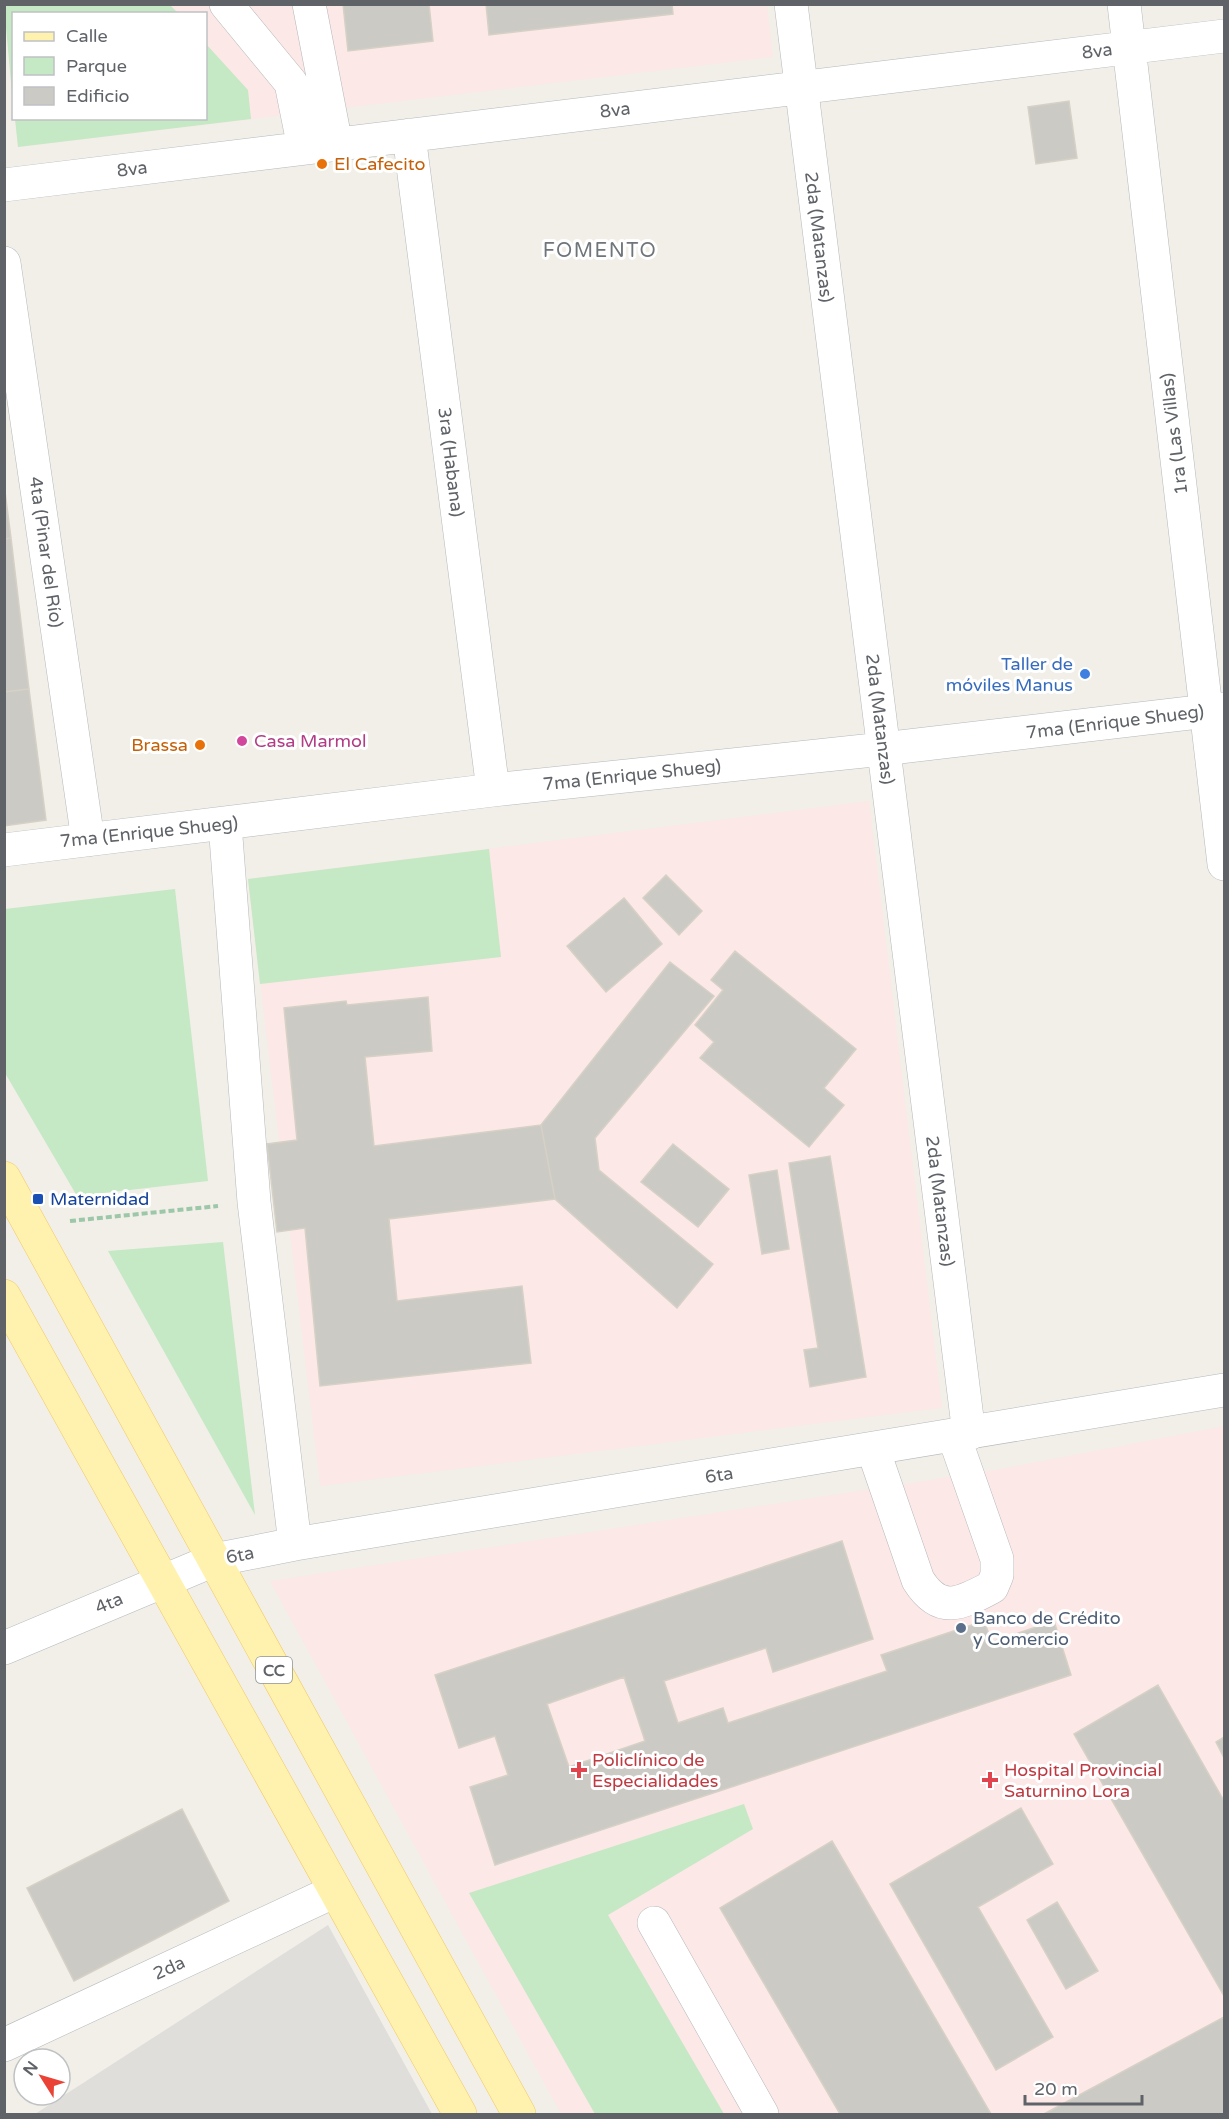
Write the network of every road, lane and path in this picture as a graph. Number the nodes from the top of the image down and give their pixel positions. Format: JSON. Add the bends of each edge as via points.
{"nodes":[{"id":1,"x":225,"y":4,"type":"edge"},
{"id":2,"x":309,"y":4,"type":"edge"},
{"id":3,"x":790,"y":4,"type":"edge"},
{"id":4,"x":1124,"y":4,"type":"edge"},
{"id":5,"x":1224,"y":36,"type":"edge"},
{"id":6,"x":1129,"y":47,"type":"junction"},
{"id":7,"x":801,"y":88,"type":"junction"},
{"id":8,"x":409,"y":135,"type":"junction"},
{"id":9,"x":336,"y":144,"type":"junction"},
{"id":10,"x":304,"y":148,"type":"junction"},
{"id":11,"x":4,"y":185,"type":"edge"},
{"id":12,"x":4,"y":263,"type":"edge"},
{"id":13,"x":1216,"y":711,"type":"edge"},
{"id":14,"x":883,"y":749,"type":"junction"},
{"id":15,"x":493,"y":790,"type":"junction"},
{"id":16,"x":225,"y":824,"type":"junction"},
{"id":17,"x":88,"y":840,"type":"junction"},
{"id":18,"x":40,"y":844,"type":"junction"},
{"id":19,"x":4,"y":850,"type":"edge"},
{"id":20,"x":4,"y":862,"type":"edge"},
{"id":21,"x":1224,"y":864,"type":"edge"},
{"id":22,"x":4,"y":1178,"type":"edge"},
{"id":23,"x":254,"y":1202,"type":"junction"},
{"id":24,"x":30,"y":1225,"type":"junction"},
{"id":25,"x":4,"y":1296,"type":"edge"},
{"id":26,"x":1224,"y":1390,"type":"edge"},
{"id":27,"x":962,"y":1435,"type":"junction"},
{"id":28,"x":873,"y":1449,"type":"junction"},
{"id":29,"x":295,"y":1544,"type":"junction"},
{"id":30,"x":214,"y":1560,"type":"junction"},
{"id":31,"x":164,"y":1581,"type":"junction"},
{"id":32,"x":4,"y":1648,"type":"edge"},
{"id":33,"x":334,"y":1890,"type":"junction"},
{"id":34,"x":654,"y":1923,"type":"dead end"},
{"id":35,"x":4,"y":2045,"type":"edge"},
{"id":36,"x":460,"y":2115,"type":"edge"},
{"id":37,"x":519,"y":2115,"type":"edge"},
{"id":38,"x":762,"y":2115,"type":"edge"}],
"edges":[{"from":1,"to":10,"type":"street","via":[[291,83]]},
{"from":2,"to":9,"type":"street"},
{"from":3,"to":7,"type":"street","name":"2da (Matanzas)"},
{"from":4,"to":6,"type":"street","name":"1ra (Las Villas)"},
{"from":5,"to":6,"type":"street","name":"8va"},
{"from":6,"to":7,"type":"street","name":"8va"},
{"from":6,"to":13,"type":"street","name":"1ra (Las Villas)"},
{"from":7,"to":8,"type":"street","name":"8va"},
{"from":7,"to":14,"type":"street","name":"2da (Matanzas)"},
{"from":8,"to":9,"type":"street","name":"8va"},
{"from":8,"to":15,"type":"street","name":"3ra (Habana)"},
{"from":9,"to":10,"type":"street","name":"8va"},
{"from":10,"to":11,"type":"street","name":"8va"},
{"from":12,"to":17,"type":"street","name":"4ta (Pinar del Río)"},
{"from":13,"to":14,"type":"street","name":"7ma (Enrique Shueg)"},
{"from":13,"to":21,"type":"street","name":"1ra (Las Villas)"},
{"from":14,"to":15,"type":"street","name":"7ma (Enrique Shueg)"},
{"from":14,"to":27,"type":"street","name":"2da (Matanzas)"},
{"from":15,"to":16,"type":"street","name":"7ma (Enrique Shueg)"},
{"from":16,"to":17,"type":"street","name":"7ma (Enrique Shueg)"},
{"from":16,"to":23,"type":"street"},
{"from":17,"to":18,"type":"street","name":"7ma (Enrique Shueg)"},
{"from":18,"to":19,"type":"street","name":"7ma (Enrique Shueg)"},
{"from":18,"to":20,"type":"street","name":"7ma (Enrique Shueg)"},
{"from":22,"to":24,"type":"main road","number":"CC"},
{"from":23,"to":24,"type":"path"},
{"from":23,"to":29,"type":"street"},
{"from":24,"to":30,"type":"main road","number":"CC"},
{"from":25,"to":31,"type":"main road"},
{"from":26,"to":27,"type":"street","name":"6ta"},
{"from":27,"to":28,"type":"street","name":"6ta"},
{"from":27,"to":28,"type":"street","name":"2da (Matanzas)","via":[[997,1559],[997,1575],[992,1587],[952,1604],[928,1596],[918,1580]]},
{"from":28,"to":29,"type":"street","name":"6ta"},
{"from":29,"to":30,"type":"street","name":"6ta"},
{"from":30,"to":31,"type":"street","name":"4ta"},
{"from":30,"to":37,"type":"main road","number":"CC"},
{"from":31,"to":32,"type":"street","name":"4ta"},
{"from":31,"to":33,"type":"main road"},
{"from":33,"to":35,"type":"street","name":"2da"},
{"from":33,"to":36,"type":"main road"},
{"from":34,"to":38,"type":"street"}]}
